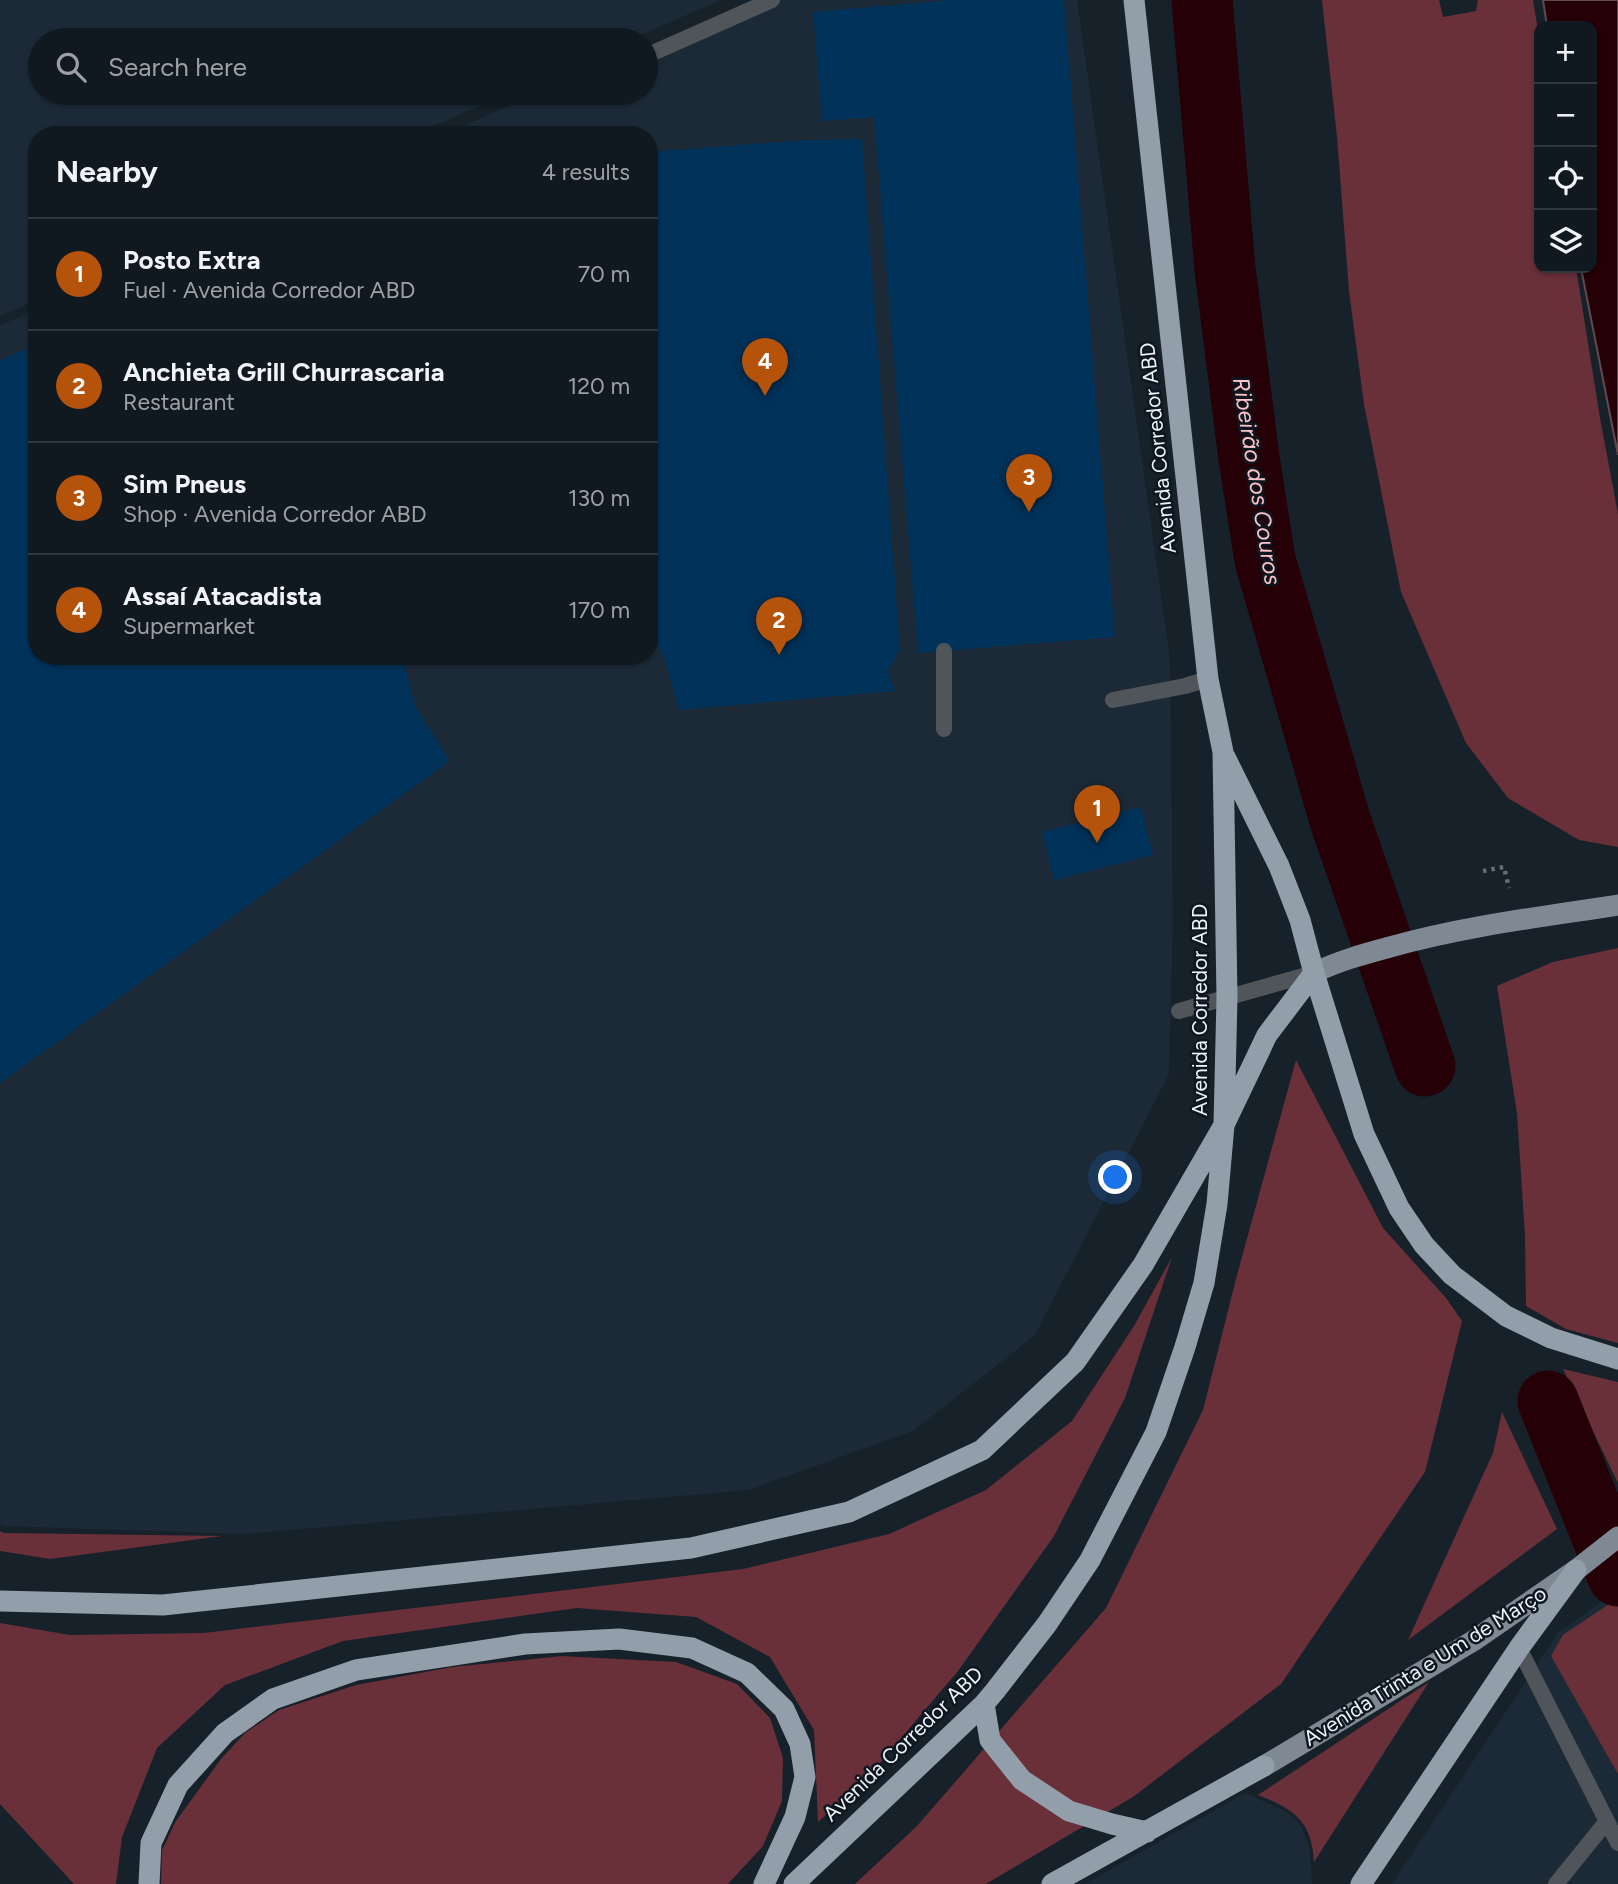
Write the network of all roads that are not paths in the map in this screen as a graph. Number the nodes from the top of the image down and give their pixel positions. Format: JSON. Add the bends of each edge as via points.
{"nodes":[{"id":1,"x":772,"y":0,"type":"edge"},
{"id":2,"x":1134,"y":0,"type":"edge"},
{"id":3,"x":658,"y":51,"type":"edge"},
{"id":4,"x":944,"y":651,"type":"dead end"},
{"id":5,"x":1208,"y":679,"type":"junction"},
{"id":6,"x":1113,"y":699,"type":"dead end"},
{"id":7,"x":944,"y":729,"type":"dead end"},
{"id":8,"x":1223,"y":752,"type":"junction"},
{"id":9,"x":1618,"y":905,"type":"edge"},
{"id":10,"x":1314,"y":973,"type":"junction"},
{"id":11,"x":1227,"y":997,"type":"junction"},
{"id":12,"x":1179,"y":1011,"type":"dead end"},
{"id":13,"x":1224,"y":1125,"type":"junction"},
{"id":14,"x":1618,"y":1359,"type":"edge"},
{"id":15,"x":1618,"y":1537,"type":"edge"},
{"id":16,"x":1583,"y":1564,"type":"junction"},
{"id":17,"x":0,"y":1601,"type":"edge"},
{"id":18,"x":1520,"y":1648,"type":"junction"},
{"id":19,"x":984,"y":1704,"type":"junction"},
{"id":20,"x":1264,"y":1766,"type":"joint"},
{"id":21,"x":1607,"y":1821,"type":"junction"},
{"id":22,"x":1147,"y":1832,"type":"junction"},
{"id":23,"x":1618,"y":1843,"type":"edge"},
{"id":24,"x":149,"y":1884,"type":"edge"},
{"id":25,"x":764,"y":1884,"type":"edge"},
{"id":26,"x":794,"y":1884,"type":"edge"},
{"id":27,"x":1052,"y":1884,"type":"edge"},
{"id":28,"x":1361,"y":1884,"type":"edge"},
{"id":29,"x":1556,"y":1884,"type":"edge"}],
"edges":[{"from":1,"to":3,"type":"lane"},
{"from":2,"to":5,"type":"highway","name":"Avenida Corredor ABD"},
{"from":4,"to":7,"type":"lane"},
{"from":5,"to":6,"type":"lane"},
{"from":5,"to":8,"type":"highway","name":"Avenida Corredor ABD"},
{"from":8,"to":10,"type":"highway","via":[[1279,866]]},
{"from":8,"to":11,"type":"highway","name":"Avenida Corredor ABD"},
{"from":9,"to":10,"type":"main road","via":[[1426,937]]},
{"from":10,"to":11,"type":"lane"},
{"from":10,"to":13,"type":"highway","via":[[1267,1035]]},
{"from":10,"to":14,"type":"highway","via":[[1364,1134],[1399,1208],[1424,1245],[1452,1275],[1506,1316],[1550,1338]]},
{"from":11,"to":12,"type":"lane"},
{"from":11,"to":13,"type":"highway","name":"Avenida Corredor ABD"},
{"from":13,"to":17,"type":"highway","via":[[1143,1265],[1075,1362],[982,1450],[849,1512],[691,1548],[163,1605]]},
{"from":13,"to":19,"type":"highway","name":"Avenida Corredor ABD","via":[[1204,1283],[1156,1432],[1090,1560]]},
{"from":15,"to":16,"type":"main road","name":"Avenida Trinta e Um de Março"},
{"from":16,"to":18,"type":"highway"},
{"from":16,"to":20,"type":"main road","name":"Avenida Trinta e Um de Março","via":[[1473,1641]]},
{"from":18,"to":21,"type":"lane"},
{"from":18,"to":28,"type":"highway"},
{"from":19,"to":22,"type":"highway","via":[[990,1740],[1022,1780],[1069,1811]]},
{"from":19,"to":26,"type":"highway","name":"Avenida Corredor ABD"},
{"from":20,"to":22,"type":"highway"},
{"from":21,"to":23,"type":"lane"},
{"from":21,"to":29,"type":"lane"},
{"from":22,"to":27,"type":"highway"},
{"from":24,"to":25,"type":"highway","via":[[151,1843],[178,1785],[225,1733],[273,1699],[356,1670],[525,1644],[619,1639],[692,1648],[747,1673],[783,1709],[800,1744],[805,1777],[795,1817]]}]}
